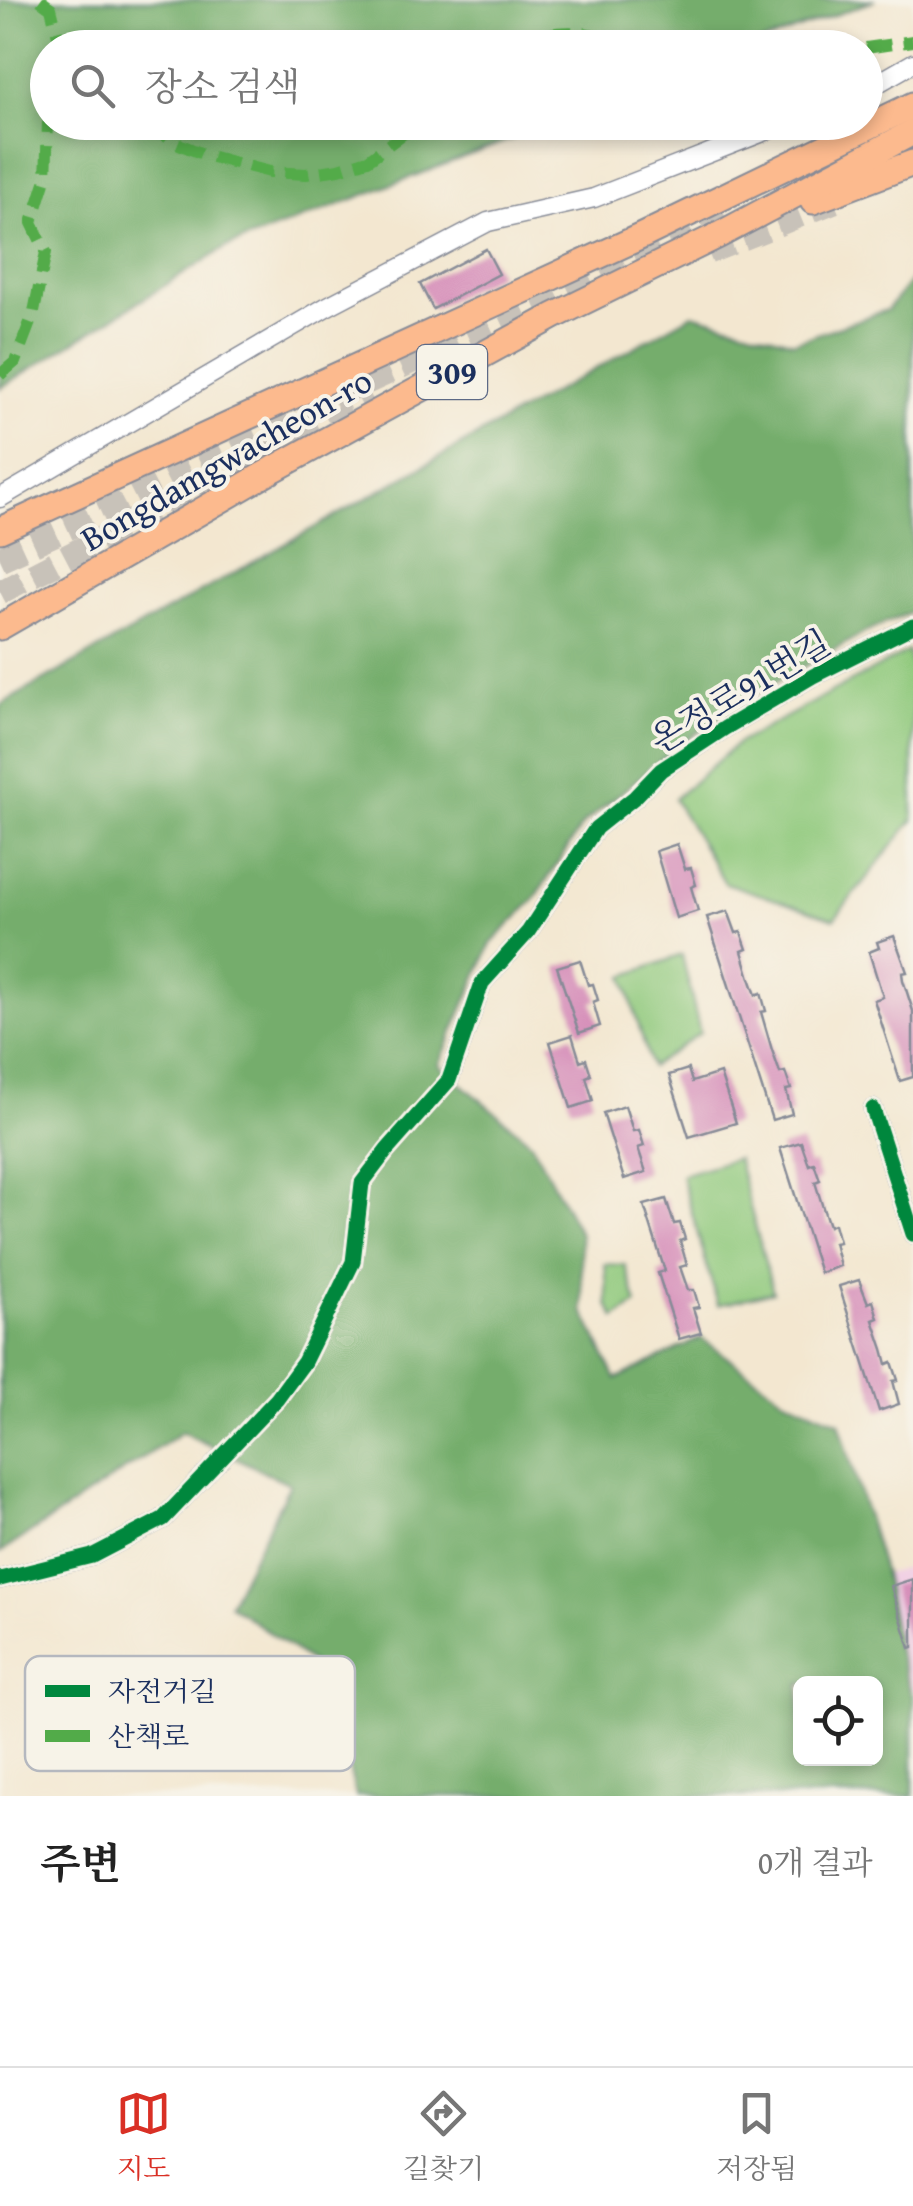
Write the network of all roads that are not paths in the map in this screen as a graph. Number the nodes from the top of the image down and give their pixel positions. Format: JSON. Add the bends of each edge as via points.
{"nodes":[{"id":1,"x":913,"y":63,"type":"edge"},
{"id":2,"x":883,"y":80,"type":"edge"},
{"id":3,"x":913,"y":105,"type":"edge"},
{"id":4,"x":883,"y":120,"type":"edge"},
{"id":5,"x":913,"y":132,"type":"edge"},
{"id":6,"x":743,"y":140,"type":"edge"},
{"id":7,"x":841,"y":140,"type":"edge"},
{"id":8,"x":913,"y":163,"type":"edge"},
{"id":9,"x":719,"y":235,"type":"junction"},
{"id":10,"x":0,"y":498,"type":"edge"},
{"id":11,"x":0,"y":530,"type":"edge"},
{"id":12,"x":913,"y":626,"type":"edge"},
{"id":13,"x":0,"y":627,"type":"edge"},
{"id":14,"x":873,"y":1109,"type":"dead end"},
{"id":15,"x":913,"y":1234,"type":"edge"},
{"id":16,"x":0,"y":1579,"type":"edge"}],
"edges":[{"from":1,"to":2,"type":"street"},
{"from":3,"to":4,"type":"highway","name":"Bongdamgwacheon-ro","number":"309"},
{"from":5,"to":9,"type":"highway","name":"Bongdamgwacheon-ro","number":"309"},
{"from":6,"to":10,"type":"street","via":[[594,198],[488,222],[326,307]]},
{"from":7,"to":11,"type":"highway","name":"Bongdamgwacheon-ro","number":"309"},
{"from":8,"to":9,"type":"highway"},
{"from":9,"to":13,"type":"highway","name":"Bongdamgwacheon-ro","number":"309","via":[[554,316]]},
{"from":12,"to":16,"type":"street","name":"온정로91번길","via":[[724,728],[661,770],[596,828],[528,932],[482,983],[448,1080],[362,1183],[353,1262],[304,1362],[278,1399],[164,1518],[92,1556]]},
{"from":14,"to":15,"type":"street"}]}
